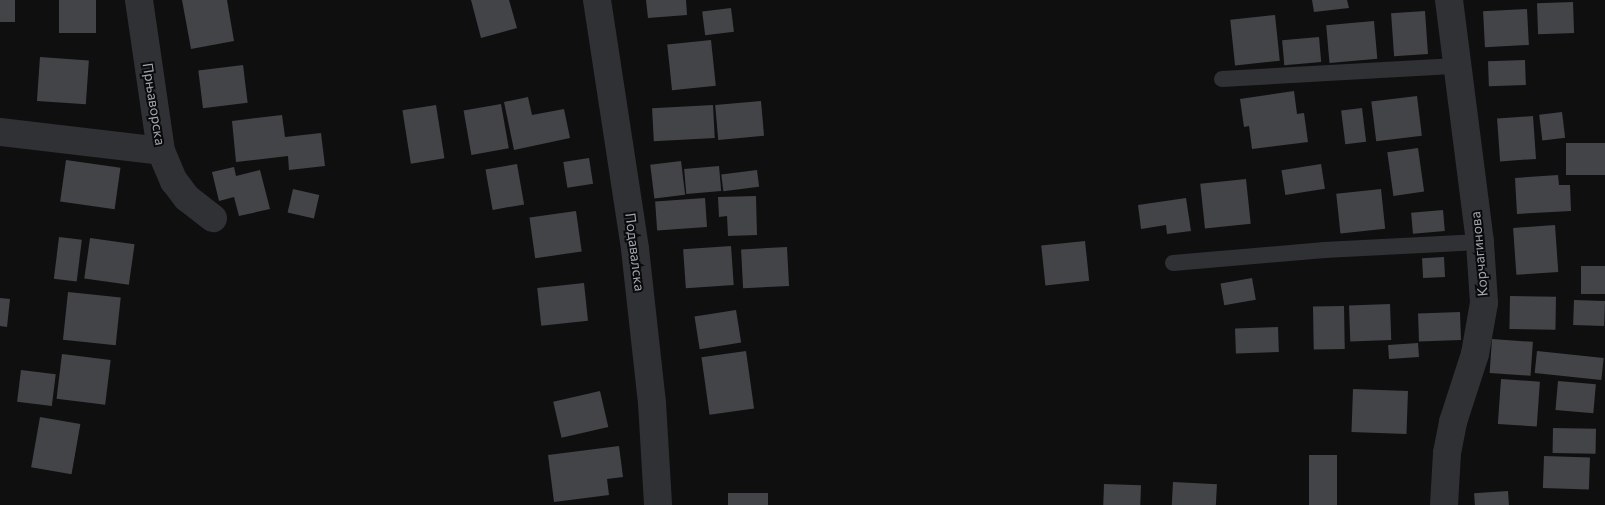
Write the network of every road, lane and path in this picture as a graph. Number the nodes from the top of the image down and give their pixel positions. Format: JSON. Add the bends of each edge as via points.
{"nodes":[{"id":1,"x":139,"y":0,"type":"edge"},
{"id":2,"x":597,"y":0,"type":"edge"},
{"id":3,"x":1449,"y":0,"type":"edge"},
{"id":4,"x":1457,"y":66,"type":"junction"},
{"id":5,"x":1222,"y":79,"type":"dead end"},
{"id":6,"x":0,"y":132,"type":"edge"},
{"id":7,"x":161,"y":152,"type":"junction"},
{"id":8,"x":212,"y":218,"type":"dead end"},
{"id":9,"x":1480,"y":242,"type":"junction"},
{"id":10,"x":1173,"y":263,"type":"dead end"},
{"id":11,"x":658,"y":505,"type":"edge"},
{"id":12,"x":1444,"y":505,"type":"edge"}],
"edges":[{"from":1,"to":7,"type":"street","name":"Прњаворска"},
{"from":2,"to":11,"type":"street","name":"Подавалска","via":[[635,249],[652,404]]},
{"from":3,"to":4,"type":"street","name":"Корчагинова"},
{"from":4,"to":5,"type":"lane"},
{"from":4,"to":9,"type":"street","name":"Корчагинова"},
{"from":6,"to":7,"type":"street"},
{"from":7,"to":8,"type":"street","name":"Прњаворска","via":[[187,198]]},
{"from":9,"to":10,"type":"lane","via":[[1324,250]]},
{"from":9,"to":12,"type":"street","name":"Корчагинова","via":[[1484,303],[1475,354],[1451,430]]}]}
